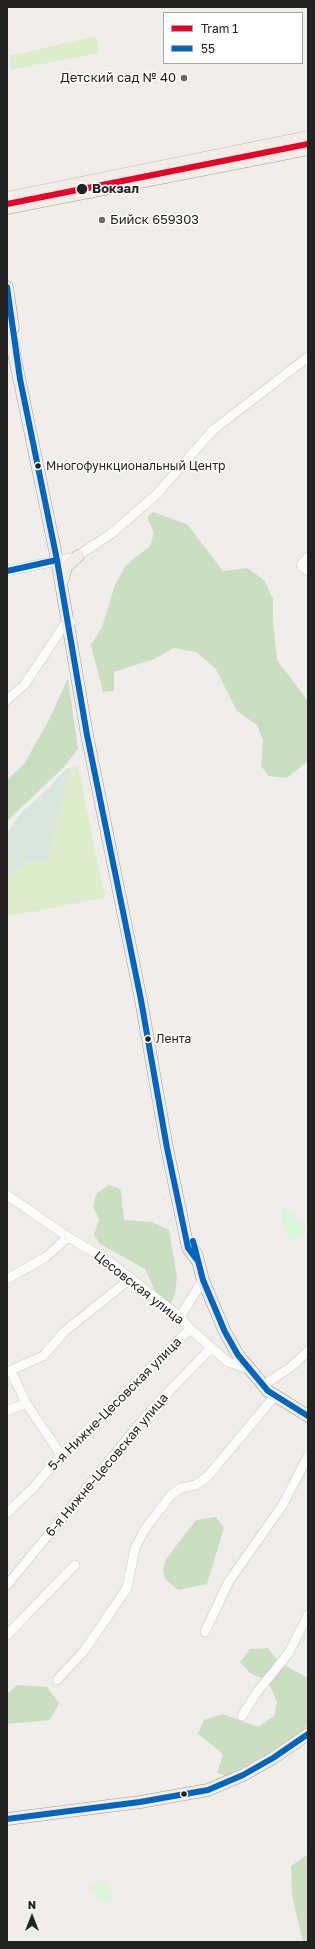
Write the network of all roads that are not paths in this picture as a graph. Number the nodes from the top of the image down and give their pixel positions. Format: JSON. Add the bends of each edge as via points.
{"nodes":[{"id":1,"x":308,"y":137,"type":"edge"},
{"id":2,"x":308,"y":149,"type":"edge"},
{"id":3,"x":7,"y":198,"type":"edge"},
{"id":4,"x":7,"y":208,"type":"edge"},
{"id":5,"x":7,"y":287,"type":"edge"},
{"id":6,"x":7,"y":320,"type":"edge"},
{"id":7,"x":308,"y":357,"type":"edge"},
{"id":8,"x":20,"y":379,"type":"junction"},
{"id":9,"x":78,"y":556,"type":"junction"},
{"id":10,"x":308,"y":557,"type":"edge"},
{"id":11,"x":56,"y":560,"type":"junction"},
{"id":12,"x":305,"y":568,"type":"edge"},
{"id":13,"x":7,"y":571,"type":"edge"},
{"id":14,"x":63,"y":579,"type":"junction"},
{"id":15,"x":69,"y":622,"type":"junction"},
{"id":16,"x":7,"y":700,"type":"edge"},
{"id":17,"x":7,"y":1195,"type":"edge"},
{"id":18,"x":68,"y":1237,"type":"junction"},
{"id":19,"x":7,"y":1279,"type":"edge"},
{"id":20,"x":130,"y":1279,"type":"junction"},
{"id":21,"x":203,"y":1280,"type":"junction"},
{"id":22,"x":180,"y":1317,"type":"junction"},
{"id":23,"x":190,"y":1330,"type":"junction"},
{"id":24,"x":211,"y":1348,"type":"junction"},
{"id":25,"x":308,"y":1351,"type":"edge"},
{"id":26,"x":248,"y":1369,"type":"junction"},
{"id":27,"x":9,"y":1372,"type":"edge"},
{"id":28,"x":262,"y":1386,"type":"junction"},
{"id":29,"x":274,"y":1397,"type":"junction"},
{"id":30,"x":26,"y":1403,"type":"junction"},
{"id":31,"x":7,"y":1411,"type":"edge"},
{"id":32,"x":308,"y":1416,"type":"edge"},
{"id":33,"x":61,"y":1455,"type":"junction"},
{"id":34,"x":308,"y":1456,"type":"edge"},
{"id":35,"x":7,"y":1513,"type":"edge"},
{"id":36,"x":75,"y":1565,"type":"dead end"},
{"id":37,"x":7,"y":1585,"type":"edge"},
{"id":38,"x":308,"y":1614,"type":"edge"},
{"id":39,"x":9,"y":1630,"type":"edge"},
{"id":40,"x":205,"y":1632,"type":"dead end"},
{"id":41,"x":57,"y":1680,"type":"dead end"},
{"id":42,"x":242,"y":1716,"type":"dead end"},
{"id":43,"x":308,"y":1734,"type":"edge"},
{"id":44,"x":7,"y":1819,"type":"edge"}],
"edges":[{"from":1,"to":3,"type":"main road"},
{"from":2,"to":4,"type":"main road"},
{"from":5,"to":8,"type":"main road"},
{"from":6,"to":8,"type":"main road"},
{"from":7,"to":9,"type":"street","via":[[213,430],[156,495],[112,533]]},
{"from":8,"to":11,"type":"main road"},
{"from":9,"to":11,"type":"street"},
{"from":9,"to":14,"type":"main road","via":[[66,568]]},
{"from":10,"to":12,"type":"street"},
{"from":11,"to":13,"type":"street"},
{"from":11,"to":14,"type":"main road"},
{"from":11,"to":15,"type":"main road"},
{"from":14,"to":15,"type":"main road"},
{"from":15,"to":16,"type":"street","via":[[30,677]]},
{"from":15,"to":21,"type":"main road","via":[[104,804],[134,936],[173,1154]]},
{"from":17,"to":18,"type":"street","name":"Цесовская улица"},
{"from":18,"to":19,"type":"street","via":[[50,1254]]},
{"from":18,"to":20,"type":"street","name":"Цесовская улица","via":[[109,1261]]},
{"from":20,"to":22,"type":"street","name":"Цесовская улица"},
{"from":20,"to":27,"type":"street","via":[[65,1331],[43,1356]]},
{"from":21,"to":22,"type":"street"},
{"from":21,"to":26,"type":"main road","via":[[225,1332]]},
{"from":22,"to":23,"type":"street","name":"Цесовская улица"},
{"from":23,"to":24,"type":"street","name":"Цесовская улица"},
{"from":23,"to":33,"type":"street","name":"5-я Нижне-Цесовская улица"},
{"from":24,"to":26,"type":"street","name":"Цесовская улица","via":[[228,1362]]},
{"from":24,"to":37,"type":"street","name":"6-я Нижне-Цесовская улица","via":[[152,1410]]},
{"from":25,"to":28,"type":"street","via":[[291,1367]]},
{"from":26,"to":28,"type":"main road"},
{"from":27,"to":30,"type":"street"},
{"from":28,"to":29,"type":"main road"},
{"from":29,"to":32,"type":"main road"},
{"from":29,"to":41,"type":"street","via":[[207,1477],[196,1485],[181,1488],[171,1495],[145,1529],[135,1548],[127,1588],[84,1652]]},
{"from":30,"to":31,"type":"street"},
{"from":30,"to":33,"type":"street"},
{"from":33,"to":35,"type":"street","name":"5-я Нижне-Цесовская улица"},
{"from":34,"to":40,"type":"street","via":[[282,1506],[229,1581]]},
{"from":36,"to":39,"type":"street"},
{"from":38,"to":42,"type":"street","via":[[288,1654],[257,1692]]},
{"from":43,"to":44,"type":"main road","via":[[249,1772],[208,1790],[134,1803]]}]}
